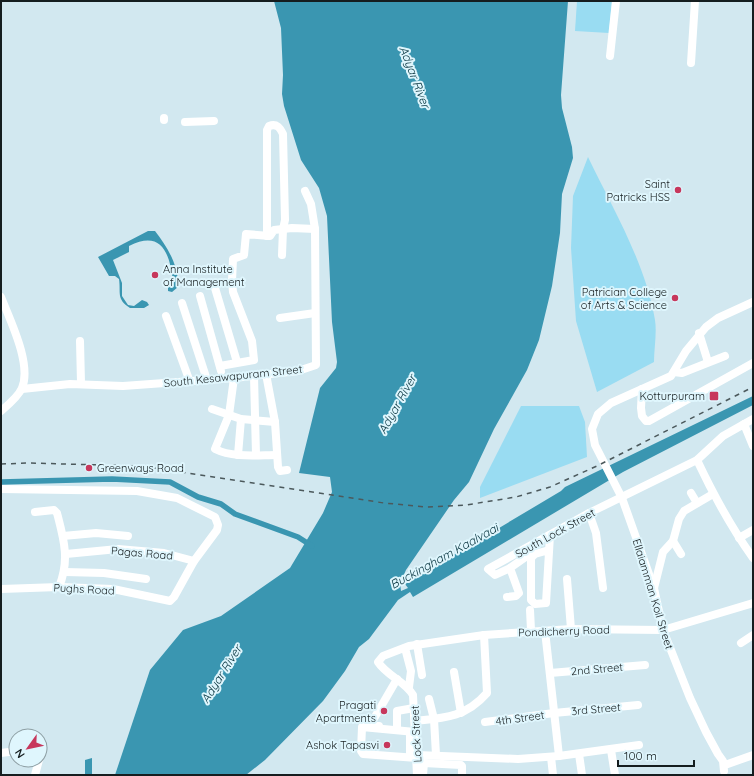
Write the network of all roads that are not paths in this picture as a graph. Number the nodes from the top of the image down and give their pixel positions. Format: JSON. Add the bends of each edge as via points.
{"nodes":[{"id":1,"x":616,"y":1,"type":"edge"},
{"id":2,"x":694,"y":1,"type":"edge"},
{"id":3,"x":610,"y":56,"type":"dead end"},
{"id":4,"x":691,"y":63,"type":"dead end"},
{"id":5,"x":214,"y":121,"type":"dead end"},
{"id":6,"x":185,"y":122,"type":"dead end"},
{"id":7,"x":305,"y":191,"type":"dead end"},
{"id":8,"x":283,"y":229,"type":"junction"},
{"id":9,"x":315,"y":229,"type":"junction"},
{"id":10,"x":267,"y":236,"type":"junction"},
{"id":11,"x":282,"y":255,"type":"dead end"},
{"id":12,"x":215,"y":288,"type":"dead end"},
{"id":13,"x":200,"y":296,"type":"dead end"},
{"id":14,"x":1,"y":297,"type":"edge"},
{"id":15,"x":753,"y":302,"type":"edge"},
{"id":16,"x":182,"y":303,"type":"dead end"},
{"id":17,"x":315,"y":313,"type":"junction"},
{"id":18,"x":166,"y":316,"type":"dead end"},
{"id":19,"x":280,"y":318,"type":"dead end"},
{"id":20,"x":699,"y":333,"type":"junction"},
{"id":21,"x":80,"y":341,"type":"dead end"},
{"id":22,"x":725,"y":356,"type":"dead end"},
{"id":23,"x":237,"y":362,"type":"junction"},
{"id":24,"x":708,"y":362,"type":"junction"},
{"id":25,"x":753,"y":363,"type":"edge"},
{"id":26,"x":220,"y":366,"type":"junction"},
{"id":27,"x":674,"y":372,"type":"junction"},
{"id":28,"x":266,"y":374,"type":"junction"},
{"id":29,"x":254,"y":376,"type":"junction"},
{"id":30,"x":234,"y":378,"type":"junction"},
{"id":31,"x":222,"y":379,"type":"junction"},
{"id":32,"x":207,"y":380,"type":"junction"},
{"id":33,"x":190,"y":382,"type":"junction"},
{"id":34,"x":81,"y":384,"type":"junction"},
{"id":35,"x":22,"y":389,"type":"junction"},
{"id":36,"x":642,"y":389,"type":"junction"},
{"id":37,"x":212,"y":408,"type":"dead end"},
{"id":38,"x":1,"y":411,"type":"edge"},
{"id":39,"x":229,"y":415,"type":"junction"},
{"id":40,"x":242,"y":419,"type":"junction"},
{"id":41,"x":753,"y":419,"type":"edge"},
{"id":42,"x":257,"y":422,"type":"junction"},
{"id":43,"x":275,"y":422,"type":"junction"},
{"id":44,"x":744,"y":424,"type":"junction"},
{"id":45,"x":753,"y":446,"type":"edge"},
{"id":46,"x":238,"y":455,"type":"junction"},
{"id":47,"x":256,"y":455,"type":"junction"},
{"id":48,"x":276,"y":455,"type":"junction"},
{"id":49,"x":697,"y":460,"type":"junction"},
{"id":50,"x":287,"y":470,"type":"dead end"},
{"id":51,"x":1,"y":489,"type":"edge"},
{"id":52,"x":691,"y":493,"type":"dead end"},
{"id":53,"x":713,"y":494,"type":"junction"},
{"id":54,"x":622,"y":498,"type":"junction"},
{"id":55,"x":697,"y":503,"type":"junction"},
{"id":56,"x":35,"y":512,"type":"dead end"},
{"id":57,"x":589,"y":513,"type":"junction"},
{"id":58,"x":753,"y":530,"type":"edge"},
{"id":59,"x":550,"y":535,"type":"junction"},
{"id":60,"x":63,"y":536,"type":"junction"},
{"id":61,"x":128,"y":536,"type":"dead end"},
{"id":62,"x":739,"y":538,"type":"junction"},
{"id":63,"x":673,"y":541,"type":"junction"},
{"id":64,"x":531,"y":546,"type":"junction"},
{"id":65,"x":549,"y":550,"type":"junction"},
{"id":66,"x":66,"y":554,"type":"junction"},
{"id":67,"x":681,"y":554,"type":"dead end"},
{"id":68,"x":753,"y":558,"type":"edge"},
{"id":69,"x":194,"y":561,"type":"junction"},
{"id":70,"x":510,"y":568,"type":"junction"},
{"id":71,"x":65,"y":572,"type":"junction"},
{"id":72,"x":567,"y":579,"type":"dead end"},
{"id":73,"x":146,"y":580,"type":"dead end"},
{"id":74,"x":59,"y":587,"type":"junction"},
{"id":75,"x":1,"y":588,"type":"edge"},
{"id":76,"x":604,"y":588,"type":"dead end"},
{"id":77,"x":654,"y":588,"type":"junction"},
{"id":78,"x":507,"y":597,"type":"dead end"},
{"id":79,"x":753,"y":603,"type":"edge"},
{"id":80,"x":530,"y":610,"type":"dead end"},
{"id":81,"x":571,"y":629,"type":"junction"},
{"id":82,"x":529,"y":630,"type":"junction"},
{"id":83,"x":662,"y":630,"type":"junction"},
{"id":84,"x":545,"y":631,"type":"junction"},
{"id":85,"x":753,"y":634,"type":"edge"},
{"id":86,"x":484,"y":635,"type":"junction"},
{"id":87,"x":741,"y":643,"type":"dead end"},
{"id":88,"x":418,"y":644,"type":"junction"},
{"id":89,"x":406,"y":648,"type":"junction"},
{"id":90,"x":645,"y":665,"type":"dead end"},
{"id":91,"x":454,"y":672,"type":"dead end"},
{"id":92,"x":550,"y":673,"type":"junction"},
{"id":93,"x":422,"y":675,"type":"dead end"},
{"id":94,"x":397,"y":679,"type":"junction"},
{"id":95,"x":408,"y":687,"type":"junction"},
{"id":96,"x":429,"y":699,"type":"dead end"},
{"id":97,"x":638,"y":705,"type":"dead end"},
{"id":98,"x":414,"y":708,"type":"junction"},
{"id":99,"x":461,"y":713,"type":"junction"},
{"id":100,"x":554,"y":713,"type":"junction"},
{"id":101,"x":434,"y":719,"type":"junction"},
{"id":102,"x":485,"y":722,"type":"dead end"},
{"id":103,"x":397,"y":727,"type":"junction"},
{"id":104,"x":414,"y":728,"type":"junction"},
{"id":105,"x":639,"y":745,"type":"dead end"},
{"id":106,"x":611,"y":750,"type":"junction"},
{"id":107,"x":579,"y":754,"type":"junction"},
{"id":108,"x":436,"y":755,"type":"junction"},
{"id":109,"x":753,"y":755,"type":"edge"},
{"id":110,"x":560,"y":756,"type":"junction"},
{"id":111,"x":551,"y":757,"type":"junction"},
{"id":112,"x":417,"y":758,"type":"junction"},
{"id":113,"x":724,"y":770,"type":"edge"},
{"id":114,"x":417,"y":775,"type":"edge"},
{"id":115,"x":423,"y":775,"type":"edge"},
{"id":116,"x":462,"y":775,"type":"edge"},
{"id":117,"x":554,"y":775,"type":"edge"},
{"id":118,"x":582,"y":775,"type":"edge"},
{"id":119,"x":615,"y":775,"type":"edge"}],
"edges":[{"from":1,"to":3,"type":"street"},
{"from":2,"to":4,"type":"street"},
{"from":5,"to":6,"type":"street"},
{"from":7,"to":9,"type":"street","name":"South Kesawapuram Street","via":[[311,204]]},
{"from":8,"to":9,"type":"street"},
{"from":8,"to":10,"type":"street","via":[[274,230],[272,235]]},
{"from":8,"to":10,"type":"street","via":[[283,134],[280,127],[272,125],[267,130]]},
{"from":8,"to":11,"type":"street"},
{"from":9,"to":17,"type":"street","name":"South Kesawapuram Street"},
{"from":10,"to":23,"type":"street","via":[[246,234],[244,255],[233,260],[233,292],[252,341],[254,360]]},
{"from":12,"to":23,"type":"street"},
{"from":13,"to":26,"type":"street"},
{"from":14,"to":35,"type":"street","via":[[22,356]]},
{"from":15,"to":20,"type":"street","via":[[718,318]]},
{"from":16,"to":32,"type":"street"},
{"from":17,"to":19,"type":"street"},
{"from":17,"to":28,"type":"street","name":"South Kesawapuram Street","via":[[316,365],[298,371]]},
{"from":18,"to":33,"type":"street"},
{"from":20,"to":24,"type":"street"},
{"from":20,"to":27,"type":"street"},
{"from":21,"to":34,"type":"street"},
{"from":22,"to":24,"type":"street"},
{"from":23,"to":26,"type":"street"},
{"from":24,"to":27,"type":"street","via":[[682,373]]},
{"from":25,"to":36,"type":"street","via":[[649,421],[642,416]]},
{"from":26,"to":31,"type":"street"},
{"from":27,"to":36,"type":"street","name":"Ellaiamman Koil Street","via":[[669,377]]},
{"from":28,"to":29,"type":"street","name":"South Kesawapuram Street"},
{"from":28,"to":43,"type":"street"},
{"from":29,"to":30,"type":"street","name":"South Kesawapuram Street"},
{"from":29,"to":42,"type":"street"},
{"from":30,"to":31,"type":"street","name":"South Kesawapuram Street"},
{"from":30,"to":39,"type":"street"},
{"from":31,"to":32,"type":"street","name":"South Kesawapuram Street"},
{"from":32,"to":33,"type":"street","name":"South Kesawapuram Street"},
{"from":33,"to":34,"type":"street","name":"South Kesawapuram Street","via":[[123,386]]},
{"from":34,"to":35,"type":"street","name":"South Kesawapuram Street"},
{"from":35,"to":38,"type":"street"},
{"from":36,"to":54,"type":"street","name":"Ellaiamman Koil Street","via":[[611,403],[598,414],[592,429],[595,445]]},
{"from":37,"to":39,"type":"street"},
{"from":39,"to":40,"type":"street"},
{"from":39,"to":46,"type":"street","via":[[215,449]]},
{"from":40,"to":42,"type":"street"},
{"from":40,"to":46,"type":"street"},
{"from":41,"to":44,"type":"street","name":"South Lock Street"},
{"from":42,"to":43,"type":"street"},
{"from":42,"to":47,"type":"street"},
{"from":43,"to":48,"type":"street"},
{"from":44,"to":45,"type":"street"},
{"from":44,"to":49,"type":"street","name":"South Lock Street","via":[[723,436]]},
{"from":46,"to":47,"type":"street"},
{"from":47,"to":48,"type":"street"},
{"from":48,"to":50,"type":"street","via":[[279,469]]},
{"from":49,"to":53,"type":"street"},
{"from":49,"to":54,"type":"street","name":"South Lock Street"},
{"from":51,"to":69,"type":"street","via":[[137,491],[177,498],[217,520],[217,530]]},
{"from":52,"to":55,"type":"street"},
{"from":53,"to":55,"type":"street"},
{"from":53,"to":62,"type":"street"},
{"from":54,"to":57,"type":"street","name":"South Lock Street"},
{"from":54,"to":77,"type":"street","name":"Ellaiamman Koil Street"},
{"from":55,"to":63,"type":"street","via":[[681,515]]},
{"from":56,"to":60,"type":"street","via":[[56,511]]},
{"from":57,"to":59,"type":"street","name":"South Lock Street"},
{"from":57,"to":76,"type":"street","via":[[596,533]]},
{"from":58,"to":62,"type":"street"},
{"from":59,"to":64,"type":"street","name":"South Lock Street"},
{"from":59,"to":65,"type":"street"},
{"from":60,"to":61,"type":"street","via":[[96,533]]},
{"from":60,"to":66,"type":"street"},
{"from":62,"to":68,"type":"street"},
{"from":63,"to":67,"type":"street"},
{"from":63,"to":77,"type":"street","via":[[663,552]]},
{"from":64,"to":70,"type":"street","via":[[527,556]]},
{"from":64,"to":70,"type":"street","name":"South Lock Street","via":[[488,570],[495,575]]},
{"from":65,"to":65,"type":"street","via":[[535,554],[531,558],[532,600],[535,604],[546,604]]},
{"from":66,"to":69,"type":"street","name":"Pagas Road","via":[[118,549],[164,553]]},
{"from":66,"to":71,"type":"street"},
{"from":69,"to":74,"type":"street","name":"Pughs Road","via":[[170,601],[113,589]]},
{"from":70,"to":78,"type":"street","via":[[519,593]]},
{"from":71,"to":73,"type":"street","via":[[104,573]]},
{"from":71,"to":74,"type":"street"},
{"from":72,"to":81,"type":"street"},
{"from":74,"to":75,"type":"street","name":"Pughs Road"},
{"from":77,"to":83,"type":"street","name":"Ellaiamman Koil Street"},
{"from":79,"to":83,"type":"street","name":"Pondicherry Road"},
{"from":80,"to":82,"type":"street"},
{"from":81,"to":83,"type":"street","name":"Pondicherry Road"},
{"from":81,"to":84,"type":"street","name":"Pondicherry Road"},
{"from":82,"to":84,"type":"street","name":"Pondicherry Road"},
{"from":82,"to":86,"type":"street","name":"Pondicherry Road"},
{"from":83,"to":113,"type":"street","name":"Ellaiamman Koil Street","via":[[690,698],[722,758]]},
{"from":84,"to":92,"type":"street"},
{"from":85,"to":87,"type":"street"},
{"from":86,"to":88,"type":"street","name":"Pondicherry Road"},
{"from":86,"to":99,"type":"street","via":[[487,693],[473,708]]},
{"from":88,"to":89,"type":"street","name":"Pondicherry Road"},
{"from":88,"to":93,"type":"street"},
{"from":89,"to":94,"type":"street","name":"Pondicherry Road","via":[[383,656],[378,662],[381,668]]},
{"from":89,"to":95,"type":"street","via":[[411,670]]},
{"from":90,"to":92,"type":"street","name":"2nd Street"},
{"from":91,"to":99,"type":"street"},
{"from":92,"to":100,"type":"street"},
{"from":94,"to":95,"type":"street"},
{"from":94,"to":103,"type":"street","via":[[372,725]]},
{"from":95,"to":98,"type":"street","name":"Lock Street","via":[[413,695]]},
{"from":96,"to":101,"type":"street"},
{"from":97,"to":100,"type":"street","name":"3rd Street"},
{"from":98,"to":103,"type":"street","via":[[397,711]]},
{"from":98,"to":104,"type":"street","name":"Lock Street"},
{"from":99,"to":101,"type":"street"},
{"from":100,"to":102,"type":"street","name":"4th Street"},
{"from":100,"to":110,"type":"street"},
{"from":101,"to":104,"type":"street"},
{"from":101,"to":108,"type":"street"},
{"from":103,"to":104,"type":"street"},
{"from":104,"to":112,"type":"street","name":"Lock Street"},
{"from":104,"to":112,"type":"street","via":[[362,727],[361,752]]},
{"from":105,"to":106,"type":"street"},
{"from":106,"to":107,"type":"street"},
{"from":106,"to":119,"type":"street"},
{"from":107,"to":110,"type":"street"},
{"from":107,"to":118,"type":"street"},
{"from":108,"to":111,"type":"street","via":[[518,759]]},
{"from":108,"to":112,"type":"street"},
{"from":109,"to":113,"type":"street"},
{"from":110,"to":111,"type":"street"},
{"from":111,"to":117,"type":"street"},
{"from":112,"to":114,"type":"street","name":"Lock Street"},
{"from":112,"to":115,"type":"street"},
{"from":112,"to":116,"type":"street","via":[[461,765]]}]}
